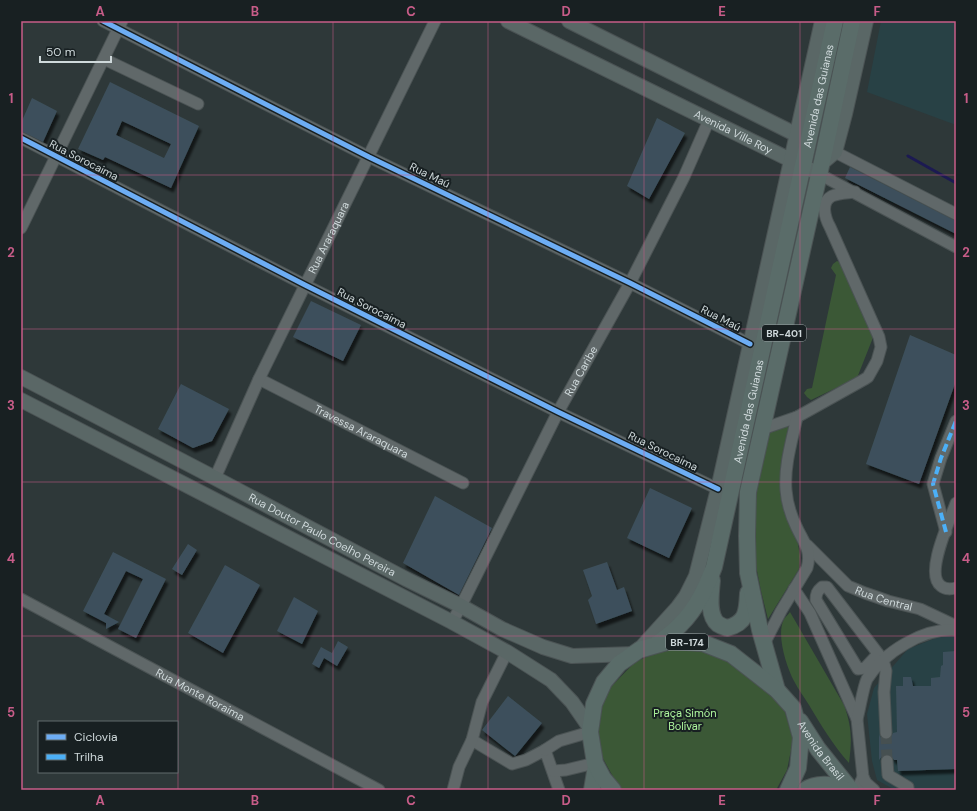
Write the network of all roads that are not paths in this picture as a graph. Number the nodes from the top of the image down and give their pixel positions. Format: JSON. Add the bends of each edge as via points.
{"nodes":[{"id":1,"x":103,"y":21,"type":"edge"},
{"id":2,"x":435,"y":21,"type":"edge"},
{"id":3,"x":508,"y":21,"type":"edge"},
{"id":4,"x":569,"y":21,"type":"edge"},
{"id":5,"x":822,"y":21,"type":"edge"},
{"id":6,"x":835,"y":21,"type":"edge"},
{"id":7,"x":852,"y":21,"type":"edge"},
{"id":8,"x":866,"y":21,"type":"edge"},
{"id":9,"x":120,"y":25,"type":"edge"},
{"id":10,"x":104,"y":59,"type":"junction"},
{"id":11,"x":198,"y":104,"type":"dead end"},
{"id":12,"x":709,"y":120,"type":"junction"},
{"id":13,"x":21,"y":138,"type":"edge"},
{"id":14,"x":804,"y":138,"type":"junction"},
{"id":15,"x":56,"y":156,"type":"junction"},
{"id":16,"x":369,"y":156,"type":"junction"},
{"id":17,"x":825,"y":159,"type":"junction"},
{"id":18,"x":797,"y":164,"type":"junction"},
{"id":19,"x":855,"y":192,"type":"junction"},
{"id":20,"x":956,"y":214,"type":"edge"},
{"id":21,"x":21,"y":228,"type":"edge"},
{"id":22,"x":956,"y":247,"type":"edge"},
{"id":23,"x":630,"y":283,"type":"junction"},
{"id":24,"x":305,"y":285,"type":"junction"},
{"id":25,"x":750,"y":344,"type":"junction"},
{"id":26,"x":21,"y":377,"type":"edge"},
{"id":27,"x":259,"y":379,"type":"junction"},
{"id":28,"x":21,"y":400,"type":"edge"},
{"id":29,"x":558,"y":412,"type":"junction"},
{"id":30,"x":797,"y":417,"type":"junction"},
{"id":31,"x":956,"y":421,"type":"edge"},
{"id":32,"x":762,"y":429,"type":"junction"},
{"id":33,"x":215,"y":478,"type":"junction"},
{"id":34,"x":463,"y":483,"type":"dead end"},
{"id":35,"x":718,"y":489,"type":"junction"},
{"id":36,"x":956,"y":503,"type":"edge"},
{"id":37,"x":946,"y":532,"type":"junction"},
{"id":38,"x":803,"y":540,"type":"junction"},
{"id":39,"x":714,"y":567,"type":"junction"},
{"id":40,"x":748,"y":573,"type":"junction"},
{"id":41,"x":956,"y":588,"type":"edge"},
{"id":42,"x":794,"y":589,"type":"junction"},
{"id":43,"x":21,"y":599,"type":"edge"},
{"id":44,"x":461,"y":606,"type":"junction"},
{"id":45,"x":452,"y":622,"type":"junction"},
{"id":46,"x":956,"y":626,"type":"edge"},
{"id":47,"x":956,"y":630,"type":"edge"},
{"id":48,"x":656,"y":639,"type":"junction"},
{"id":49,"x":764,"y":644,"type":"junction"},
{"id":50,"x":507,"y":652,"type":"junction"},
{"id":51,"x":636,"y":652,"type":"junction"},
{"id":52,"x":881,"y":657,"type":"junction"},
{"id":53,"x":778,"y":690,"type":"junction"},
{"id":54,"x":793,"y":708,"type":"junction"},
{"id":55,"x":857,"y":719,"type":"junction"},
{"id":56,"x":590,"y":730,"type":"junction"},
{"id":57,"x":886,"y":733,"type":"tunnel mouth"},
{"id":58,"x":472,"y":740,"type":"junction"},
{"id":59,"x":545,"y":750,"type":"junction"},
{"id":60,"x":887,"y":761,"type":"tunnel mouth"},
{"id":61,"x":595,"y":764,"type":"junction"},
{"id":62,"x":553,"y":771,"type":"junction"},
{"id":63,"x":862,"y":777,"type":"junction"},
{"id":64,"x":379,"y":790,"type":"edge"},
{"id":65,"x":453,"y":790,"type":"edge"},
{"id":66,"x":559,"y":790,"type":"edge"},
{"id":67,"x":592,"y":790,"type":"edge"},
{"id":68,"x":613,"y":790,"type":"edge"},
{"id":69,"x":788,"y":790,"type":"edge"},
{"id":70,"x":805,"y":790,"type":"edge"},
{"id":71,"x":846,"y":790,"type":"edge"},
{"id":72,"x":851,"y":790,"type":"edge"},
{"id":73,"x":856,"y":790,"type":"edge"},
{"id":74,"x":874,"y":790,"type":"edge"},
{"id":75,"x":908,"y":790,"type":"edge"}],
"edges":[{"from":1,"to":9,"type":"street","name":"Rua Maú"},
{"from":2,"to":16,"type":"street","name":"Rua Araraquara"},
{"from":3,"to":12,"type":"main road","name":"Avenida Ville Roy"},
{"from":4,"to":14,"type":"main road","name":"Avenida Ville Roy"},
{"from":5,"to":14,"type":"main road","name":"Avenida das Guianas"},
{"from":6,"to":14,"type":"highway","name":"Avenida das Guianas","number":"BR-401"},
{"from":7,"to":17,"type":"highway","name":"Avenida das Guianas","number":"BR-401"},
{"from":8,"to":17,"type":"main road","name":"Avenida das Guianas","via":[[845,114]]},
{"from":9,"to":10,"type":"street"},
{"from":9,"to":16,"type":"street","name":"Rua Maú"},
{"from":10,"to":11,"type":"street"},
{"from":10,"to":15,"type":"street"},
{"from":12,"to":18,"type":"main road","name":"Avenida Ville Roy"},
{"from":12,"to":23,"type":"street","name":"Rua Caribe","via":[[684,177]]},
{"from":13,"to":15,"type":"street","name":"Rua Sorocaima"},
{"from":14,"to":17,"type":"main road","name":"Avenida Ville Roy"},
{"from":14,"to":18,"type":"highway","name":"Avenida das Guianas","number":"BR-401"},
{"from":15,"to":21,"type":"street"},
{"from":15,"to":24,"type":"street","name":"Rua Sorocaima"},
{"from":16,"to":23,"type":"street","name":"Rua Maú"},
{"from":16,"to":24,"type":"street","name":"Rua Araraquara"},
{"from":17,"to":18,"type":"main road","name":"Avenida Ville Roy"},
{"from":17,"to":19,"type":"street","name":"Avenida Ville Roy"},
{"from":17,"to":20,"type":"street","name":"Avenida Ville Roy"},
{"from":17,"to":32,"type":"highway","name":"Avenida das Guianas","number":"BR-401"},
{"from":18,"to":25,"type":"main road","name":"Avenida das Guianas"},
{"from":18,"to":39,"type":"highway","name":"Avenida das Guianas","number":"BR-401"},
{"from":19,"to":22,"type":"street","name":"Avenida Ville Roy"},
{"from":19,"to":30,"type":"street","via":[[832,196],[826,202],[824,213],[879,337],[881,347],[868,377]]},
{"from":23,"to":25,"type":"street","name":"Rua Maú"},
{"from":23,"to":29,"type":"street","name":"Rua Caribe"},
{"from":24,"to":27,"type":"street","name":"Rua Araraquara"},
{"from":24,"to":29,"type":"street","name":"Rua Sorocaima"},
{"from":25,"to":35,"type":"main road","name":"Avenida das Guianas"},
{"from":26,"to":33,"type":"main road","name":"Rua Doutor Paulo Coelho Pereira"},
{"from":27,"to":33,"type":"street","name":"Rua Araraquara"},
{"from":27,"to":34,"type":"street","name":"Travessa Araraquara"},
{"from":28,"to":45,"type":"main road","name":"Rua Doutor Paulo Coelho Pereira"},
{"from":29,"to":35,"type":"street","name":"Rua Sorocaima"},
{"from":29,"to":44,"type":"street","name":"Rua Caribe"},
{"from":30,"to":32,"type":"street"},
{"from":30,"to":38,"type":"street","via":[[786,489],[791,515]]},
{"from":31,"to":37,"type":"street","via":[[933,484]]},
{"from":32,"to":40,"type":"highway","name":"Avenida das Guianas","number":"BR-401","via":[[748,492]]},
{"from":33,"to":44,"type":"main road","name":"Rua Doutor Paulo Coelho Pereira"},
{"from":35,"to":48,"type":"main road","name":"Avenida das Guianas","via":[[696,576],[686,596]]},
{"from":36,"to":37,"type":"street"},
{"from":37,"to":41,"type":"street","via":[[935,561],[935,576],[942,587]]},
{"from":38,"to":42,"type":"street","via":[[809,561]]},
{"from":38,"to":46,"type":"street","name":"Rua Central","via":[[848,586],[926,612]]},
{"from":39,"to":40,"type":"highway","via":[[712,614],[718,623],[727,628],[735,626],[744,618],[747,608]]},
{"from":39,"to":48,"type":"highway","name":"Avenida das Guianas","number":"BR-401","via":[[706,589],[681,624]]},
{"from":40,"to":49,"type":"highway","name":"Avenida das Guianas","number":"BR-401"},
{"from":42,"to":49,"type":"street"},
{"from":42,"to":55,"type":"street","via":[[810,613]]},
{"from":43,"to":64,"type":"street","name":"Rua Monte Roraima"},
{"from":44,"to":45,"type":"street","name":"Rua Caribe"},
{"from":44,"to":51,"type":"main road","name":"Rua Doutor Paulo Coelho Pereira","via":[[502,630],[572,656]]},
{"from":45,"to":50,"type":"main road","name":"Rua Doutor Paulo Coelho Pereira"},
{"from":47,"to":52,"type":"street","via":[[939,631],[912,639]]},
{"from":48,"to":51,"type":"highway","number":"BR-174"},
{"from":48,"to":53,"type":"highway","number":"BR-174","via":[[703,643],[731,654]]},
{"from":49,"to":53,"type":"highway","name":"Avenida das Guianas","number":"BR-401"},
{"from":50,"to":56,"type":"main road","name":"Rua Doutor Paulo Coelho Pereira","via":[[551,680],[572,702]]},
{"from":50,"to":58,"type":"street","via":[[482,702]]},
{"from":51,"to":56,"type":"highway","number":"BR-174","via":[[619,664],[604,682],[594,704]]},
{"from":52,"to":52,"type":"street","via":[[827,587],[819,589],[816,600],[858,668],[865,668]]},
{"from":52,"to":55,"type":"street","via":[[867,680]]},
{"from":52,"to":57,"type":"street","via":[[886,671]]},
{"from":53,"to":54,"type":"highway","number":"BR-174"},
{"from":54,"to":69,"type":"highway","number":"BR-174","via":[[801,737],[798,768]]},
{"from":54,"to":72,"type":"highway","name":"Avenida Brasil","number":"BR-174","via":[[818,749]]},
{"from":55,"to":63,"type":"street"},
{"from":56,"to":59,"type":"street","via":[[559,741]]},
{"from":56,"to":61,"type":"highway","number":"BR-174"},
{"from":58,"to":59,"type":"street","via":[[512,764]]},
{"from":58,"to":65,"type":"street","via":[[459,767]]},
{"from":59,"to":62,"type":"street"},
{"from":60,"to":75,"type":"street","via":[[888,775],[908,787]]},
{"from":61,"to":62,"type":"street"},
{"from":61,"to":67,"type":"highway","number":"BR-174"},
{"from":61,"to":68,"type":"highway","number":"BR-174"},
{"from":62,"to":66,"type":"street"},
{"from":63,"to":73,"type":"street"},
{"from":63,"to":74,"type":"street"},
{"from":70,"to":71,"type":"highway","via":[[817,784],[837,786]]}]}
